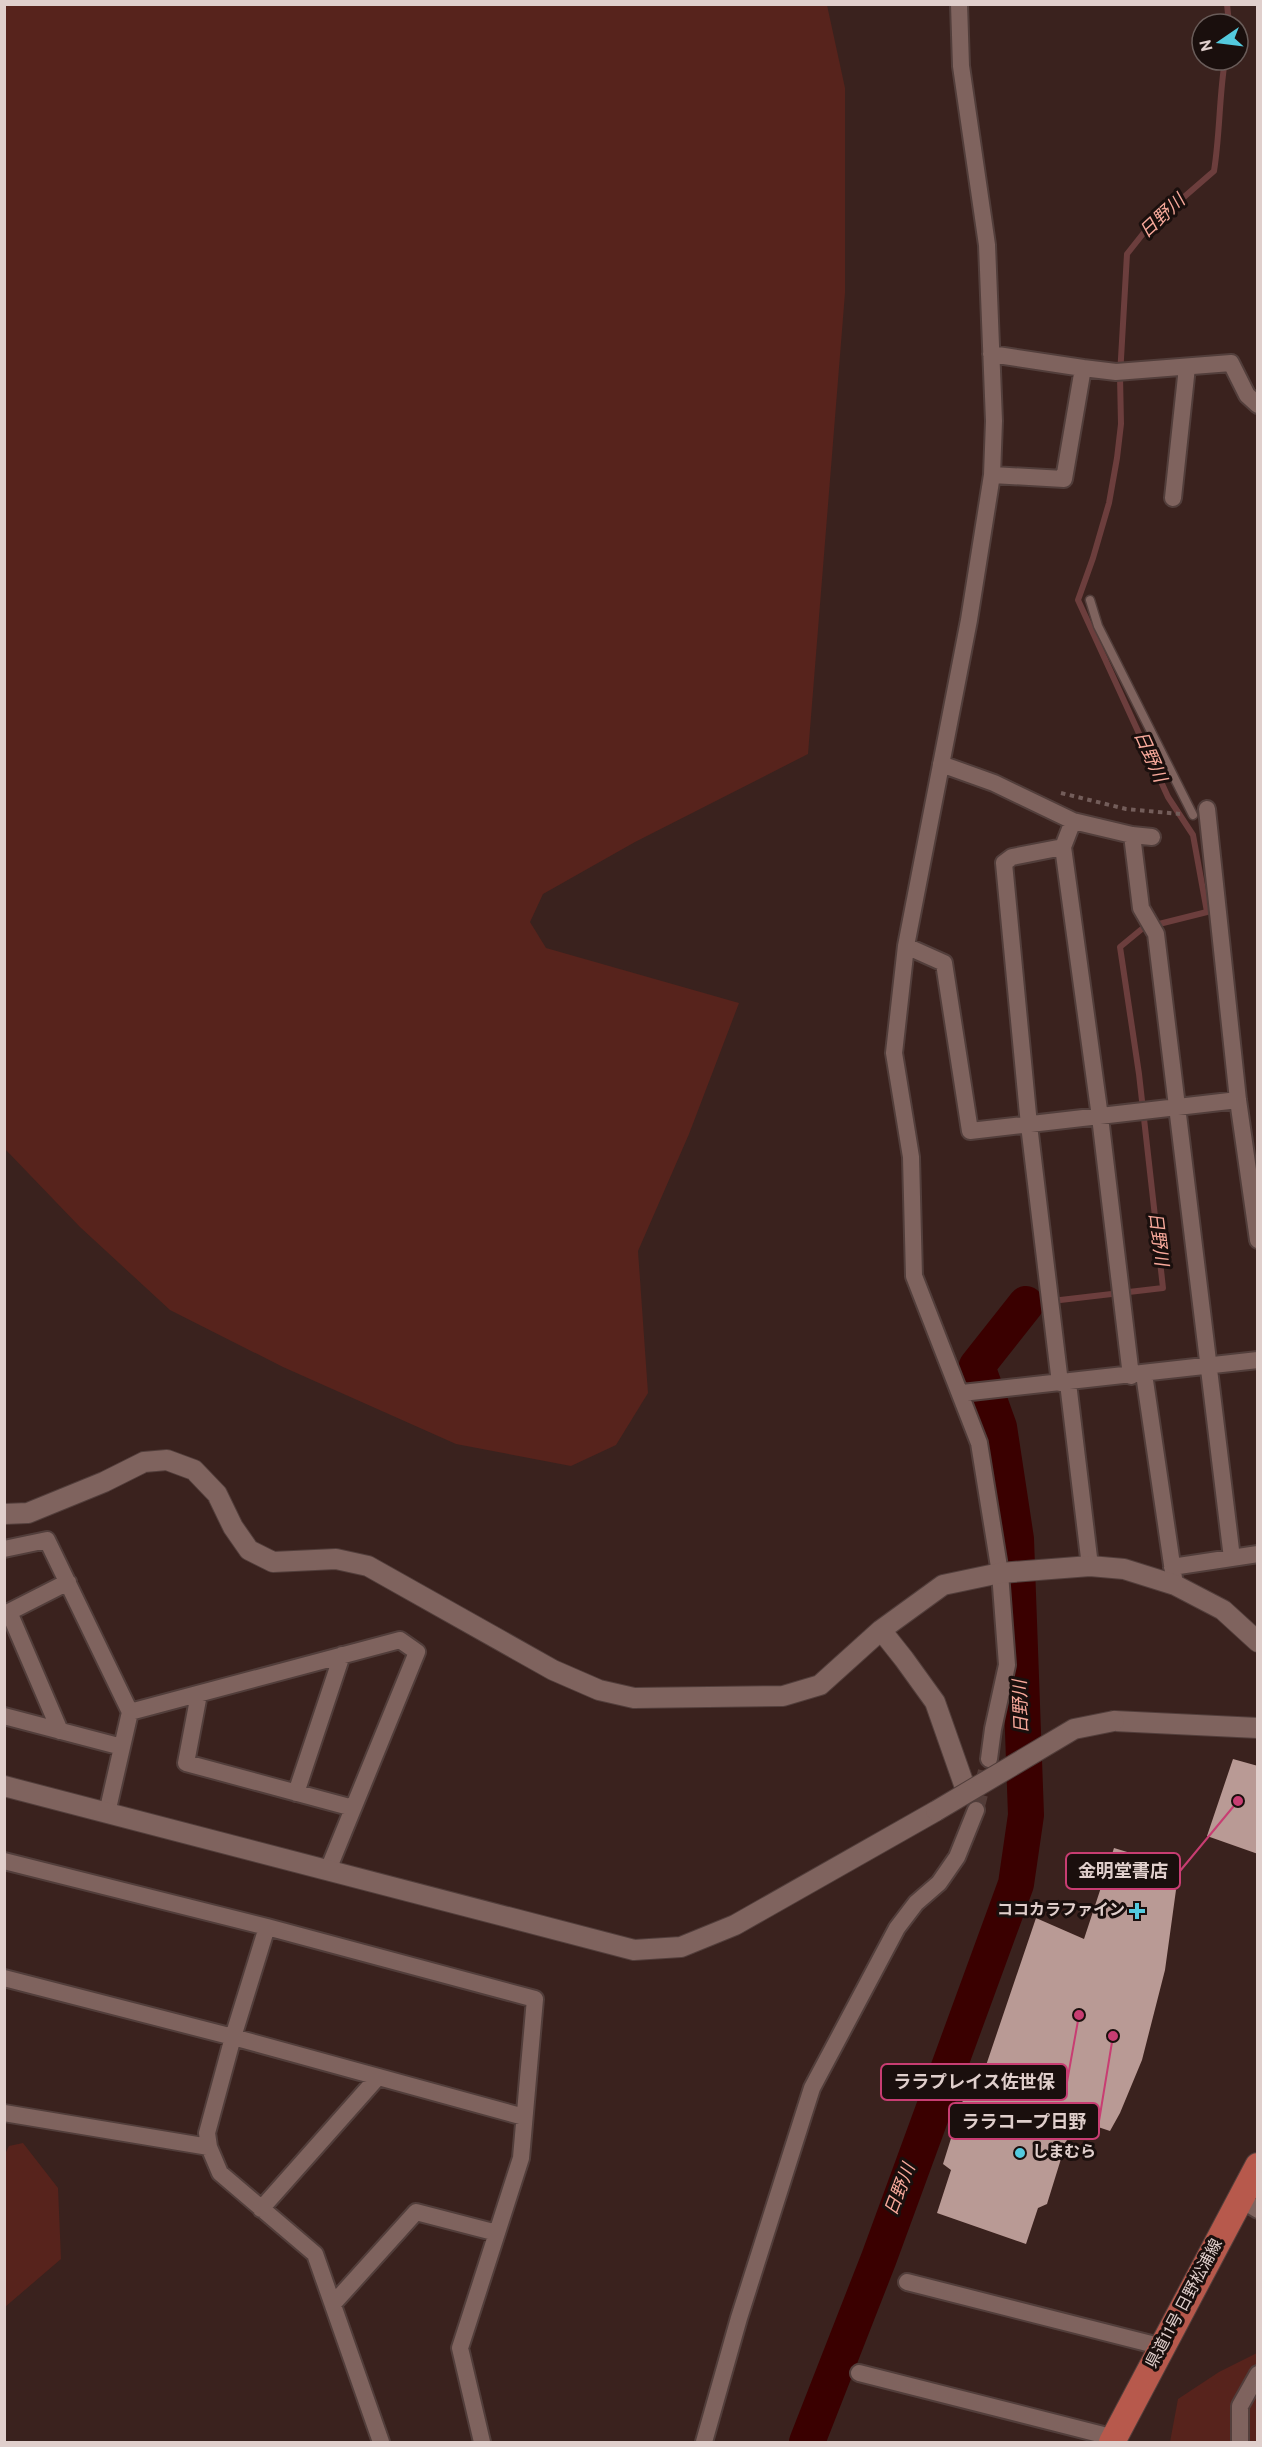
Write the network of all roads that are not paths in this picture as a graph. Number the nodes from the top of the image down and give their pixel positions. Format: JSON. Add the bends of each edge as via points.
{"nodes":[{"id":1,"x":959,"y":4,"type":"edge"},
{"id":2,"x":990,"y":354,"type":"junction"},
{"id":3,"x":1083,"y":368,"type":"junction"},
{"id":4,"x":1187,"y":368,"type":"junction"},
{"id":5,"x":1257,"y":405,"type":"edge"},
{"id":6,"x":992,"y":475,"type":"junction"},
{"id":7,"x":1173,"y":498,"type":"dead end"},
{"id":8,"x":1090,"y":600,"type":"dead end"},
{"id":9,"x":941,"y":764,"type":"junction"},
{"id":10,"x":1200,"y":812,"type":"joint"},
{"id":11,"x":1073,"y":820,"type":"junction"},
{"id":12,"x":1132,"y":835,"type":"junction"},
{"id":13,"x":1152,"y":837,"type":"dead end"},
{"id":14,"x":1063,"y":847,"type":"junction"},
{"id":15,"x":906,"y":946,"type":"junction"},
{"id":16,"x":1238,"y":1100,"type":"junction"},
{"id":17,"x":1178,"y":1107,"type":"junction"},
{"id":18,"x":1100,"y":1117,"type":"junction"},
{"id":19,"x":1029,"y":1125,"type":"junction"},
{"id":20,"x":1257,"y":1240,"type":"edge"},
{"id":21,"x":1257,"y":1360,"type":"edge"},
{"id":22,"x":1207,"y":1366,"type":"junction"},
{"id":23,"x":1137,"y":1375,"type":"junction"},
{"id":24,"x":1064,"y":1383,"type":"junction"},
{"id":25,"x":962,"y":1393,"type":"junction"},
{"id":26,"x":4,"y":1514,"type":"edge"},
{"id":27,"x":4,"y":1549,"type":"edge"},
{"id":28,"x":1257,"y":1554,"type":"edge"},
{"id":29,"x":1232,"y":1558,"type":"junction"},
{"id":30,"x":1090,"y":1566,"type":"junction"},
{"id":31,"x":1000,"y":1573,"type":"junction"},
{"id":32,"x":1174,"y":1576,"type":"junction"},
{"id":33,"x":68,"y":1582,"type":"junction"},
{"id":34,"x":881,"y":1630,"type":"junction"},
{"id":35,"x":1257,"y":1642,"type":"edge"},
{"id":36,"x":342,"y":1655,"type":"junction"},
{"id":37,"x":199,"y":1694,"type":"junction"},
{"id":38,"x":130,"y":1712,"type":"junction"},
{"id":39,"x":4,"y":1716,"type":"edge"},
{"id":40,"x":1257,"y":1728,"type":"edge"},
{"id":41,"x":60,"y":1731,"type":"junction"},
{"id":42,"x":122,"y":1747,"type":"junction"},
{"id":43,"x":989,"y":1759,"type":"tunnel mouth"},
{"id":44,"x":4,"y":1786,"type":"edge"},
{"id":45,"x":296,"y":1792,"type":"junction"},
{"id":46,"x":972,"y":1801,"type":"junction"},
{"id":47,"x":353,"y":1808,"type":"junction"},
{"id":48,"x":107,"y":1813,"type":"junction"},
{"id":49,"x":4,"y":1861,"type":"edge"},
{"id":50,"x":328,"y":1870,"type":"junction"},
{"id":51,"x":267,"y":1927,"type":"junction"},
{"id":52,"x":4,"y":1978,"type":"edge"},
{"id":53,"x":233,"y":2037,"type":"junction"},
{"id":54,"x":378,"y":2077,"type":"junction"},
{"id":55,"x":4,"y":2113,"type":"edge"},
{"id":56,"x":524,"y":2117,"type":"junction"},
{"id":57,"x":209,"y":2147,"type":"junction"},
{"id":58,"x":1257,"y":2166,"type":"edge"},
{"id":59,"x":1249,"y":2205,"type":"edge"},
{"id":60,"x":261,"y":2209,"type":"junction"},
{"id":61,"x":497,"y":2233,"type":"junction"},
{"id":62,"x":907,"y":2282,"type":"dead end"},
{"id":63,"x":333,"y":2304,"type":"junction"},
{"id":64,"x":1163,"y":2347,"type":"junction"},
{"id":65,"x":859,"y":2373,"type":"dead end"},
{"id":66,"x":1257,"y":2374,"type":"edge"},
{"id":67,"x":1115,"y":2441,"type":"edge"},
{"id":68,"x":381,"y":2442,"type":"edge"},
{"id":69,"x":482,"y":2442,"type":"edge"},
{"id":70,"x":704,"y":2442,"type":"edge"},
{"id":71,"x":1240,"y":2442,"type":"edge"}],
"edges":[{"from":1,"to":2,"type":"street","via":[[961,66],[987,245]]},
{"from":2,"to":3,"type":"street"},
{"from":2,"to":6,"type":"street"},
{"from":3,"to":4,"type":"street","via":[[1116,372]]},
{"from":3,"to":6,"type":"street","via":[[1064,479]]},
{"from":4,"to":5,"type":"street","via":[[1231,363],[1247,395]]},
{"from":4,"to":7,"type":"street"},
{"from":6,"to":9,"type":"street"},
{"from":8,"to":10,"type":"lane","via":[[1098,626]]},
{"from":9,"to":11,"type":"street","via":[[994,783]]},
{"from":9,"to":15,"type":"street"},
{"from":10,"to":16,"type":"street"},
{"from":11,"to":12,"type":"street"},
{"from":11,"to":14,"type":"street"},
{"from":12,"to":13,"type":"street"},
{"from":12,"to":17,"type":"street","via":[[1141,908],[1156,934]]},
{"from":14,"to":18,"type":"street"},
{"from":14,"to":19,"type":"street","via":[[1012,857],[1004,863]]},
{"from":15,"to":19,"type":"street","via":[[944,963],[969,1131]]},
{"from":15,"to":25,"type":"street","via":[[894,1053],[911,1157],[914,1276]]},
{"from":16,"to":17,"type":"street"},
{"from":16,"to":20,"type":"street"},
{"from":17,"to":18,"type":"street"},
{"from":17,"to":22,"type":"street"},
{"from":18,"to":19,"type":"street"},
{"from":18,"to":23,"type":"street"},
{"from":19,"to":24,"type":"street"},
{"from":21,"to":22,"type":"street"},
{"from":22,"to":23,"type":"street"},
{"from":22,"to":29,"type":"street"},
{"from":23,"to":24,"type":"street"},
{"from":23,"to":32,"type":"street"},
{"from":24,"to":25,"type":"street"},
{"from":24,"to":30,"type":"street"},
{"from":25,"to":31,"type":"street","via":[[979,1443]]},
{"from":26,"to":34,"type":"street","via":[[28,1513],[144,1462],[167,1460],[194,1470],[217,1494],[249,1550],[273,1562],[336,1558],[368,1566],[554,1670],[599,1690],[634,1698],[783,1696],[820,1684]]},
{"from":27,"to":33,"type":"street","via":[[47,1540]]},
{"from":28,"to":29,"type":"street"},
{"from":29,"to":32,"type":"street"},
{"from":30,"to":31,"type":"street"},
{"from":30,"to":32,"type":"street"},
{"from":31,"to":34,"type":"street","via":[[943,1586]]},
{"from":31,"to":43,"type":"street","via":[[1007,1665]]},
{"from":32,"to":35,"type":"street","via":[[1224,1610]]},
{"from":33,"to":38,"type":"street"},
{"from":33,"to":41,"type":"street","via":[[9,1612]]},
{"from":34,"to":46,"type":"street","via":[[935,1702]]},
{"from":36,"to":37,"type":"street"},
{"from":36,"to":45,"type":"street"},
{"from":36,"to":47,"type":"street","via":[[400,1640],[417,1652]]},
{"from":37,"to":38,"type":"street"},
{"from":37,"to":45,"type":"street","via":[[186,1763]]},
{"from":38,"to":42,"type":"street"},
{"from":39,"to":41,"type":"street"},
{"from":40,"to":46,"type":"street","bridge":true,"via":[[1114,1721],[1074,1729]]},
{"from":41,"to":42,"type":"street"},
{"from":42,"to":48,"type":"street"},
{"from":44,"to":48,"type":"street"},
{"from":45,"to":47,"type":"street"},
{"from":46,"to":50,"type":"street","bridge":true,"via":[[936,1811],[735,1925],[681,1947],[634,1950]]},
{"from":46,"to":70,"type":"street","via":[[957,1857],[939,1883],[916,1903],[897,1928],[812,2088]]},
{"from":47,"to":50,"type":"street"},
{"from":48,"to":50,"type":"street"},
{"from":49,"to":51,"type":"street"},
{"from":51,"to":53,"type":"street"},
{"from":51,"to":56,"type":"street","via":[[536,1999]]},
{"from":52,"to":53,"type":"street"},
{"from":53,"to":54,"type":"street"},
{"from":53,"to":57,"type":"street","via":[[207,2133]]},
{"from":54,"to":56,"type":"street"},
{"from":54,"to":60,"type":"street"},
{"from":55,"to":57,"type":"street"},
{"from":56,"to":61,"type":"street","via":[[521,2158]]},
{"from":57,"to":60,"type":"street","via":[[220,2173]]},
{"from":58,"to":59,"type":"main road","name":"県道11号 日野松浦線"},
{"from":59,"to":64,"type":"main road","name":"県道11号 日野松浦線"},
{"from":60,"to":63,"type":"street","via":[[315,2254]]},
{"from":61,"to":63,"type":"street","via":[[416,2212]]},
{"from":61,"to":69,"type":"street","via":[[460,2348]]},
{"from":62,"to":64,"type":"street"},
{"from":63,"to":68,"type":"street"},
{"from":64,"to":67,"type":"main road","name":"県道11号 日野松浦線"},
{"from":65,"to":67,"type":"street"},
{"from":66,"to":71,"type":"street","via":[[1240,2406]]}]}
